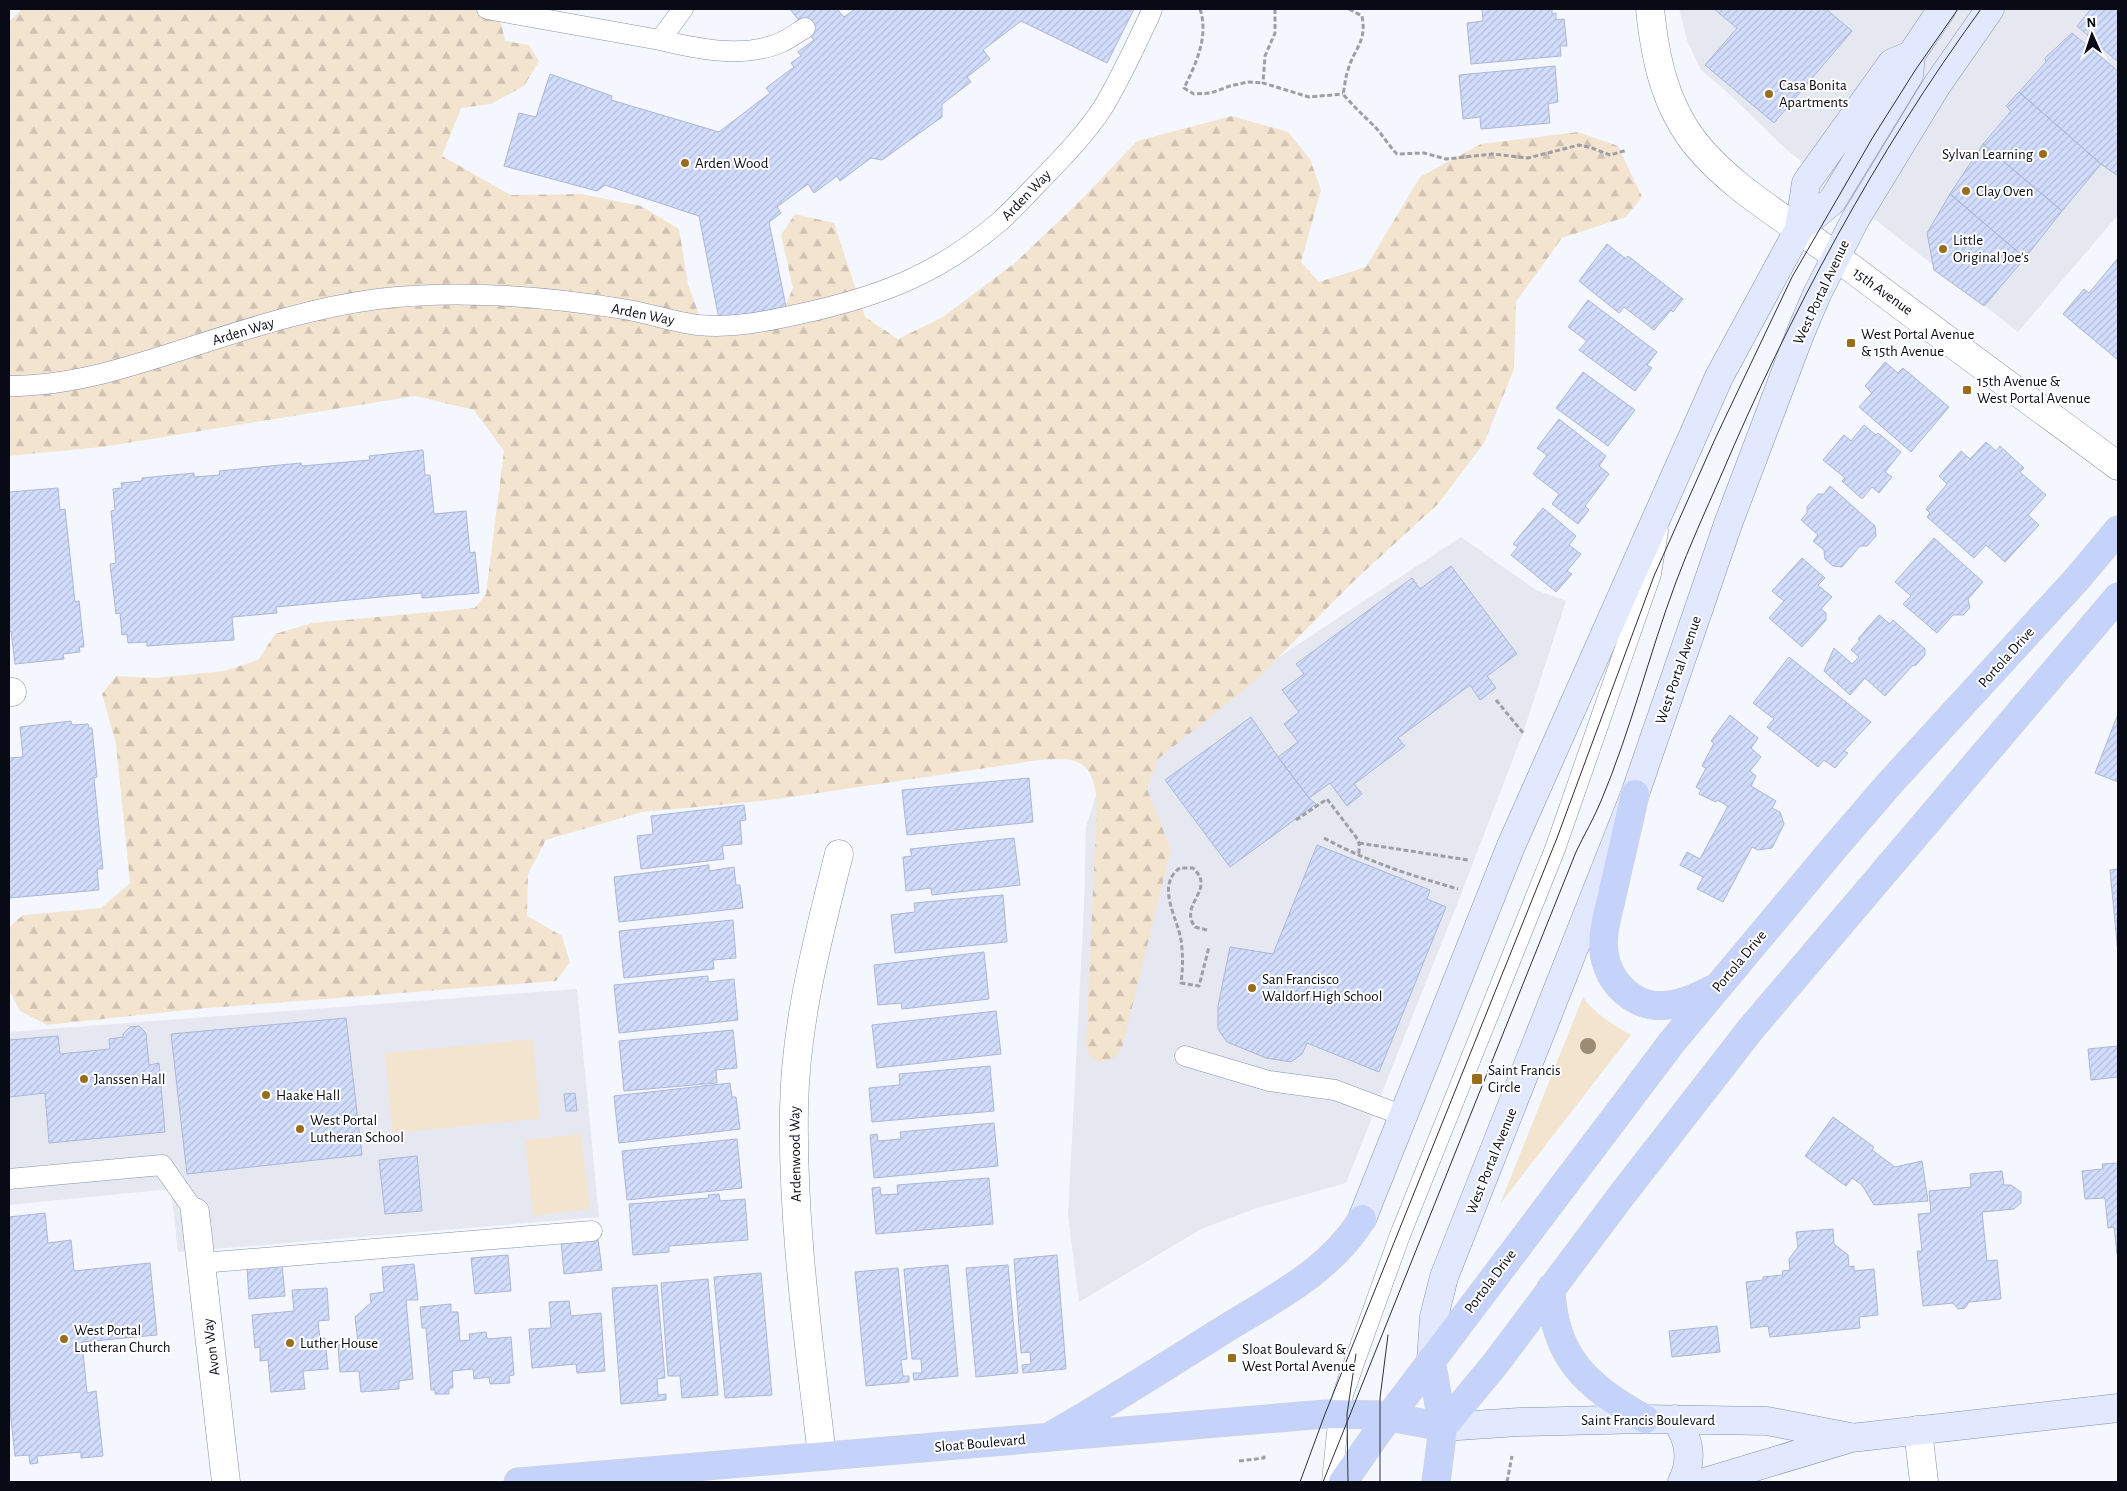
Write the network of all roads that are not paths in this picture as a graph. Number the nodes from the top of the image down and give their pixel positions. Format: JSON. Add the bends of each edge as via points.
{"nodes":[{"id":1,"x":487,"y":9,"type":"edge"},
{"id":2,"x":683,"y":9,"type":"edge"},
{"id":3,"x":1152,"y":9,"type":"edge"},
{"id":4,"x":1650,"y":9,"type":"edge"},
{"id":5,"x":1942,"y":9,"type":"edge"},
{"id":6,"x":1990,"y":9,"type":"edge"},
{"id":7,"x":572,"y":16,"type":"edge"},
{"id":8,"x":805,"y":28,"type":"dead end"},
{"id":9,"x":660,"y":40,"type":"junction"},
{"id":10,"x":1799,"y":229,"type":"junction"},
{"id":11,"x":1836,"y":256,"type":"junction"},
{"id":12,"x":9,"y":386,"type":"edge"},
{"id":13,"x":2118,"y":466,"type":"edge"},
{"id":14,"x":1663,"y":500,"type":"junction"},
{"id":15,"x":2118,"y":530,"type":"edge"},
{"id":16,"x":2118,"y":597,"type":"edge"},
{"id":17,"x":1635,"y":794,"type":"junction"},
{"id":18,"x":839,"y":854,"type":"dead end"},
{"id":19,"x":1717,"y":988,"type":"junction"},
{"id":20,"x":1185,"y":1056,"type":"dead end"},
{"id":21,"x":1404,"y":1116,"type":"junction"},
{"id":22,"x":9,"y":1179,"type":"edge"},
{"id":23,"x":195,"y":1212,"type":"joint"},
{"id":24,"x":1362,"y":1219,"type":"joint"},
{"id":25,"x":592,"y":1231,"type":"dead end"},
{"id":26,"x":201,"y":1263,"type":"junction"},
{"id":27,"x":1551,"y":1288,"type":"junction"},
{"id":28,"x":1431,"y":1360,"type":"junction"},
{"id":29,"x":2118,"y":1408,"type":"edge"},
{"id":30,"x":1339,"y":1413,"type":"junction"},
{"id":31,"x":1389,"y":1417,"type":"junction"},
{"id":32,"x":1645,"y":1419,"type":"junction"},
{"id":33,"x":1675,"y":1419,"type":"junction"},
{"id":34,"x":1442,"y":1427,"type":"junction"},
{"id":35,"x":1918,"y":1430,"type":"junction"},
{"id":36,"x":1048,"y":1437,"type":"junction"},
{"id":37,"x":1851,"y":1438,"type":"junction"},
{"id":38,"x":822,"y":1456,"type":"junction"},
{"id":39,"x":226,"y":1482,"type":"edge"},
{"id":40,"x":518,"y":1482,"type":"edge"},
{"id":41,"x":1332,"y":1482,"type":"edge"},
{"id":42,"x":1342,"y":1482,"type":"edge"},
{"id":43,"x":1436,"y":1482,"type":"edge"},
{"id":44,"x":1682,"y":1482,"type":"edge"},
{"id":45,"x":1705,"y":1482,"type":"edge"},
{"id":46,"x":1924,"y":1482,"type":"edge"}],
"edges":[{"from":1,"to":7,"type":"lane"},
{"from":2,"to":9,"type":"lane"},
{"from":3,"to":12,"type":"lane","name":"Arden Way","via":[[1102,108],[1044,177],[1000,222],[974,241],[931,270],[883,292],[792,316],[721,326],[697,325],[630,310],[539,298],[493,295],[380,299],[298,315],[86,378]]},
{"from":4,"to":10,"type":"street","name":"15th Avenue","via":[[1658,64],[1665,91],[1678,118],[1715,165],[1737,185]]},
{"from":5,"to":10,"type":"street","via":[[1910,55],[1909,75],[1832,201]]},
{"from":6,"to":11,"type":"street","name":"West Portal Avenue","via":[[1900,144]]},
{"from":7,"to":9,"type":"lane"},
{"from":8,"to":9,"type":"lane","via":[[781,42],[741,51],[709,50]]},
{"from":10,"to":11,"type":"street","name":"15th Avenue"},
{"from":10,"to":14,"type":"street","via":[[1719,377]]},
{"from":11,"to":13,"type":"street","name":"15th Avenue"},
{"from":11,"to":17,"type":"street","name":"West Portal Avenue","via":[[1800,334],[1728,524]]},
{"from":14,"to":21,"type":"street","via":[[1510,846]]},
{"from":14,"to":30,"type":"lane","via":[[1651,574],[1555,849],[1400,1235]]},
{"from":15,"to":19,"type":"main road","name":"Portola Drive","via":[[1890,784]]},
{"from":16,"to":27,"type":"main road","via":[[1756,1023]]},
{"from":17,"to":19,"type":"main road","via":[[1604,938],[1605,957],[1612,977],[1629,995],[1655,1006],[1686,1001]]},
{"from":17,"to":28,"type":"street","name":"West Portal Avenue","via":[[1444,1277],[1434,1317]]},
{"from":18,"to":38,"type":"street","name":"Ardenwood Way","via":[[804,1010],[794,1109],[796,1207]]},
{"from":19,"to":28,"type":"main road","name":"Portola Drive","via":[[1672,1042]]},
{"from":20,"to":21,"type":"lane","via":[[1269,1081],[1335,1090]]},
{"from":21,"to":24,"type":"street"},
{"from":22,"to":23,"type":"lane","via":[[162,1165]]},
{"from":23,"to":26,"type":"street","name":"Avon Way"},
{"from":24,"to":36,"type":"main road","via":[[1340,1251],[1305,1278]]},
{"from":25,"to":26,"type":"lane"},
{"from":26,"to":39,"type":"street","name":"Avon Way"},
{"from":27,"to":32,"type":"main road","via":[[1551,1309],[1556,1326],[1578,1370],[1602,1393]]},
{"from":27,"to":34,"type":"main road","via":[[1496,1363]]},
{"from":28,"to":31,"type":"main road","name":"Portola Drive"},
{"from":28,"to":34,"type":"main road"},
{"from":29,"to":35,"type":"street","name":"Saint Francis Boulevard"},
{"from":30,"to":31,"type":"main road","name":"Sloat Boulevard"},
{"from":30,"to":36,"type":"main road","name":"Sloat Boulevard"},
{"from":30,"to":41,"type":"lane"},
{"from":31,"to":34,"type":"main road","name":"Sloat Boulevard"},
{"from":31,"to":42,"type":"main road","name":"Portola Drive"},
{"from":32,"to":33,"type":"street","name":"Saint Francis Boulevard"},
{"from":32,"to":34,"type":"street","name":"Saint Francis Boulevard"},
{"from":33,"to":37,"type":"street","name":"Saint Francis Boulevard","via":[[1767,1421]]},
{"from":33,"to":44,"type":"street","via":[[1683,1430],[1690,1455]]},
{"from":34,"to":43,"type":"main road"},
{"from":35,"to":37,"type":"street","name":"Saint Francis Boulevard"},
{"from":35,"to":46,"type":"street"},
{"from":36,"to":38,"type":"main road","name":"Sloat Boulevard"},
{"from":37,"to":45,"type":"street","name":"Saint Francis Boulevard"},
{"from":38,"to":40,"type":"main road","name":"Sloat Boulevard"}]}
